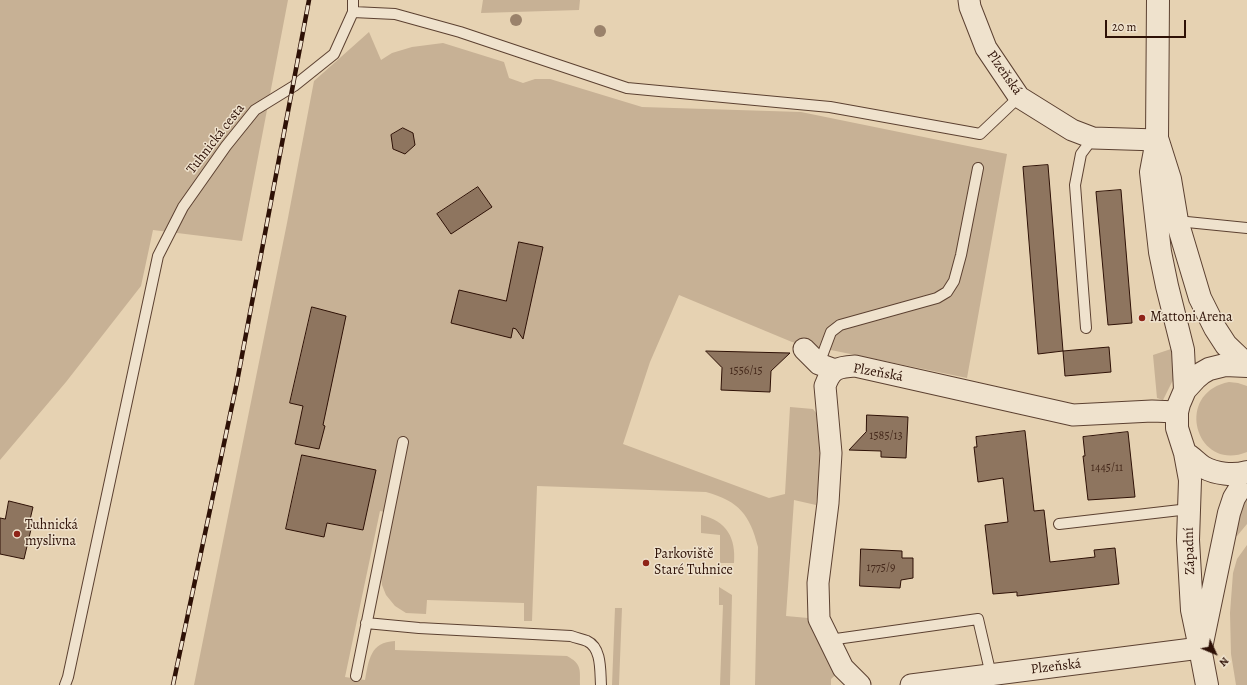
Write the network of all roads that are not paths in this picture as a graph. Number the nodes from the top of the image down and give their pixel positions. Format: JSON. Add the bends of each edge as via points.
{"nodes":[{"id":1,"x":353,"y":0,"type":"edge"},
{"id":2,"x":969,"y":0,"type":"edge"},
{"id":3,"x":1158,"y":0,"type":"edge"},
{"id":4,"x":353,"y":12,"type":"junction"},
{"id":5,"x":1019,"y":97,"type":"junction"},
{"id":6,"x":1093,"y":138,"type":"junction"},
{"id":7,"x":1157,"y":140,"type":"junction"},
{"id":8,"x":978,"y":168,"type":"dead end"},
{"id":9,"x":1177,"y":221,"type":"junction"},
{"id":10,"x":1247,"y":228,"type":"edge"},
{"id":11,"x":1086,"y":328,"type":"dead end"},
{"id":12,"x":804,"y":349,"type":"dead end"},
{"id":13,"x":1247,"y":366,"type":"edge"},
{"id":14,"x":827,"y":367,"type":"junction"},
{"id":15,"x":1185,"y":390,"type":"junction"},
{"id":16,"x":1177,"y":412,"type":"junction"},
{"id":17,"x":403,"y":442,"type":"dead end"},
{"id":18,"x":1185,"y":453,"type":"junction"},
{"id":19,"x":1247,"y":472,"type":"edge"},
{"id":20,"x":1247,"y":477,"type":"edge"},
{"id":21,"x":1189,"y":509,"type":"junction"},
{"id":22,"x":1059,"y":524,"type":"dead end"},
{"id":23,"x":366,"y":623,"type":"junction"},
{"id":24,"x":829,"y":640,"type":"junction"},
{"id":25,"x":1200,"y":648,"type":"junction"},
{"id":26,"x":991,"y":675,"type":"junction"},
{"id":27,"x":356,"y":676,"type":"dead end"},
{"id":28,"x":65,"y":685,"type":"edge"},
{"id":29,"x":601,"y":685,"type":"edge"},
{"id":30,"x":860,"y":685,"type":"edge"},
{"id":31,"x":911,"y":685,"type":"edge"},
{"id":32,"x":1207,"y":685,"type":"edge"}],
"edges":[{"from":1,"to":4,"type":"lane","name":"Tuhnická cesta"},
{"from":2,"to":5,"type":"street","name":"Plzeňská","via":[[986,48]]},
{"from":3,"to":7,"type":"street"},
{"from":4,"to":5,"type":"lane","via":[[395,14],[460,32],[627,88],[830,107],[980,134]]},
{"from":4,"to":28,"type":"lane","name":"Tuhnická cesta","via":[[334,54],[294,86],[255,110],[226,146],[183,208],[158,256]]},
{"from":5,"to":6,"type":"street","name":"Plzeňská","via":[[1072,130]]},
{"from":6,"to":7,"type":"street","name":"Plzeňská"},
{"from":6,"to":11,"type":"lane","via":[[1082,154],[1075,185]]},
{"from":7,"to":9,"type":"street","via":[[1170,178]]},
{"from":7,"to":15,"type":"street","via":[[1150,172],[1160,252],[1183,350]]},
{"from":8,"to":14,"type":"lane","via":[[954,281],[947,292],[937,298],[840,325],[831,332]]},
{"from":9,"to":10,"type":"lane"},
{"from":9,"to":13,"type":"street","via":[[1200,298],[1226,345]]},
{"from":12,"to":14,"type":"street"},
{"from":13,"to":15,"type":"street","via":[[1224,365],[1209,369]]},
{"from":14,"to":16,"type":"street","name":"Plzeňská","via":[[854,366],[1073,415]]},
{"from":14,"to":24,"type":"street","name":"Plzeňská","via":[[829,376],[825,386],[831,453],[818,583],[819,619]]},
{"from":15,"to":16,"type":"street"},
{"from":16,"to":18,"type":"street","name":"Západní","via":[[1177,428]]},
{"from":17,"to":23,"type":"lane"},
{"from":18,"to":19,"type":"street","via":[[1203,467],[1218,473]]},
{"from":18,"to":21,"type":"street","name":"Západní","via":[[1190,480]]},
{"from":20,"to":25,"type":"street","name":"Západní","via":[[1234,498],[1229,513]]},
{"from":21,"to":22,"type":"lane"},
{"from":21,"to":25,"type":"street","name":"Západní","via":[[1192,610]]},
{"from":23,"to":27,"type":"lane"},
{"from":23,"to":29,"type":"lane","via":[[571,636],[587,641],[594,648],[599,659]]},
{"from":24,"to":26,"type":"lane","via":[[978,619]]},
{"from":24,"to":30,"type":"street","name":"Plzeňská","via":[[843,668]]},
{"from":25,"to":26,"type":"street","name":"Plzeňská"},
{"from":25,"to":32,"type":"street","name":"Západní"},
{"from":26,"to":31,"type":"street","name":"Plzeňská"}]}
